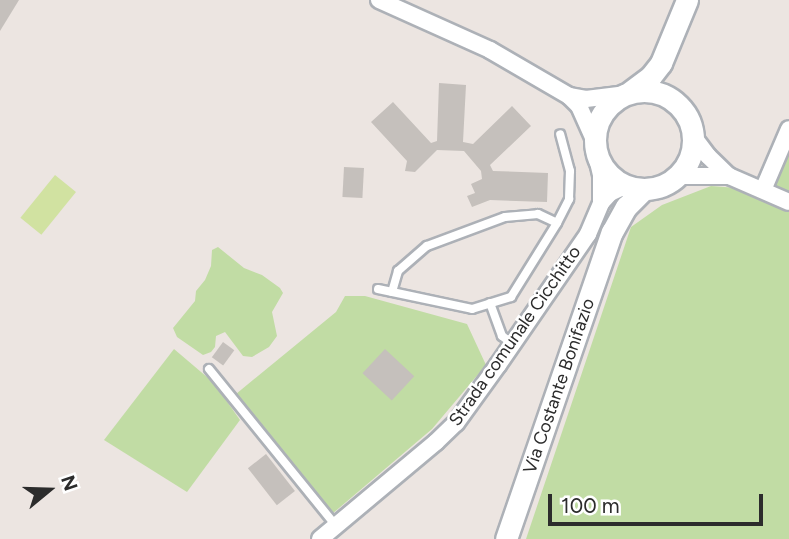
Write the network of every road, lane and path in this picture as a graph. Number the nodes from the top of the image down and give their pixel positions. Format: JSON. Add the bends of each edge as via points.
{"nodes":[{"id":1,"x":379,"y":0,"type":"edge"},
{"id":2,"x":687,"y":0,"type":"edge"},
{"id":3,"x":674,"y":38,"type":"junction"},
{"id":4,"x":627,"y":93,"type":"junction"},
{"id":5,"x":569,"y":96,"type":"junction"},
{"id":6,"x":680,"y":105,"type":"junction"},
{"id":7,"x":789,"y":129,"type":"edge"},
{"id":8,"x":560,"y":134,"type":"dead end"},
{"id":9,"x":693,"y":136,"type":"junction"},
{"id":10,"x":598,"y":153,"type":"junction"},
{"id":11,"x":678,"y":176,"type":"junction"},
{"id":12,"x":729,"y":176,"type":"junction"},
{"id":13,"x":763,"y":190,"type":"junction"},
{"id":14,"x":620,"y":193,"type":"junction"},
{"id":15,"x":789,"y":202,"type":"edge"},
{"id":16,"x":557,"y":223,"type":"junction"},
{"id":17,"x":612,"y":232,"type":"junction"},
{"id":18,"x":378,"y":289,"type":"dead end"},
{"id":19,"x":392,"y":292,"type":"junction"},
{"id":20,"x":490,"y":303,"type":"junction"},
{"id":21,"x":513,"y":344,"type":"junction"},
{"id":22,"x":209,"y":369,"type":"dead end"},
{"id":23,"x":337,"y":527,"type":"junction"},
{"id":24,"x":320,"y":539,"type":"edge"},
{"id":25,"x":506,"y":539,"type":"edge"}],
"edges":[{"from":1,"to":5,"type":"street","via":[[490,50]]},
{"from":2,"to":3,"type":"main road"},
{"from":3,"to":4,"type":"main road","via":[[651,76]]},
{"from":3,"to":6,"type":"main road","via":[[669,70]]},
{"from":4,"to":5,"type":"street","via":[[586,99]]},
{"from":4,"to":6,"type":"main road","via":[[662,93]]},
{"from":4,"to":10,"type":"main road","via":[[601,115]]},
{"from":5,"to":10,"type":"street","via":[[579,106]]},
{"from":6,"to":9,"type":"main road"},
{"from":7,"to":13,"type":"street"},
{"from":8,"to":16,"type":"lane","via":[[570,171],[569,199]]},
{"from":9,"to":11,"type":"main road","via":[[692,151]]},
{"from":9,"to":12,"type":"street"},
{"from":10,"to":14,"type":"main road"},
{"from":11,"to":12,"type":"street"},
{"from":11,"to":14,"type":"main road","via":[[663,186]]},
{"from":12,"to":13,"type":"street"},
{"from":13,"to":15,"type":"street"},
{"from":14,"to":17,"type":"main road"},
{"from":14,"to":17,"type":"main road","via":[[626,207]]},
{"from":14,"to":21,"type":"street","name":"Strada comunale Cicchitto"},
{"from":16,"to":19,"type":"lane","via":[[538,214],[505,217],[427,246],[398,271]]},
{"from":16,"to":20,"type":"lane","via":[[511,297]]},
{"from":17,"to":25,"type":"main road","name":"Via Costante Bonifazio"},
{"from":18,"to":19,"type":"lane"},
{"from":19,"to":20,"type":"lane","via":[[472,309]]},
{"from":20,"to":21,"type":"lane","via":[[502,336]]},
{"from":21,"to":23,"type":"street","name":"Strada comunale Cicchitto","via":[[456,423]]},
{"from":22,"to":23,"type":"lane"},
{"from":23,"to":24,"type":"street","name":"Strada comunale Cicchitto"}]}
